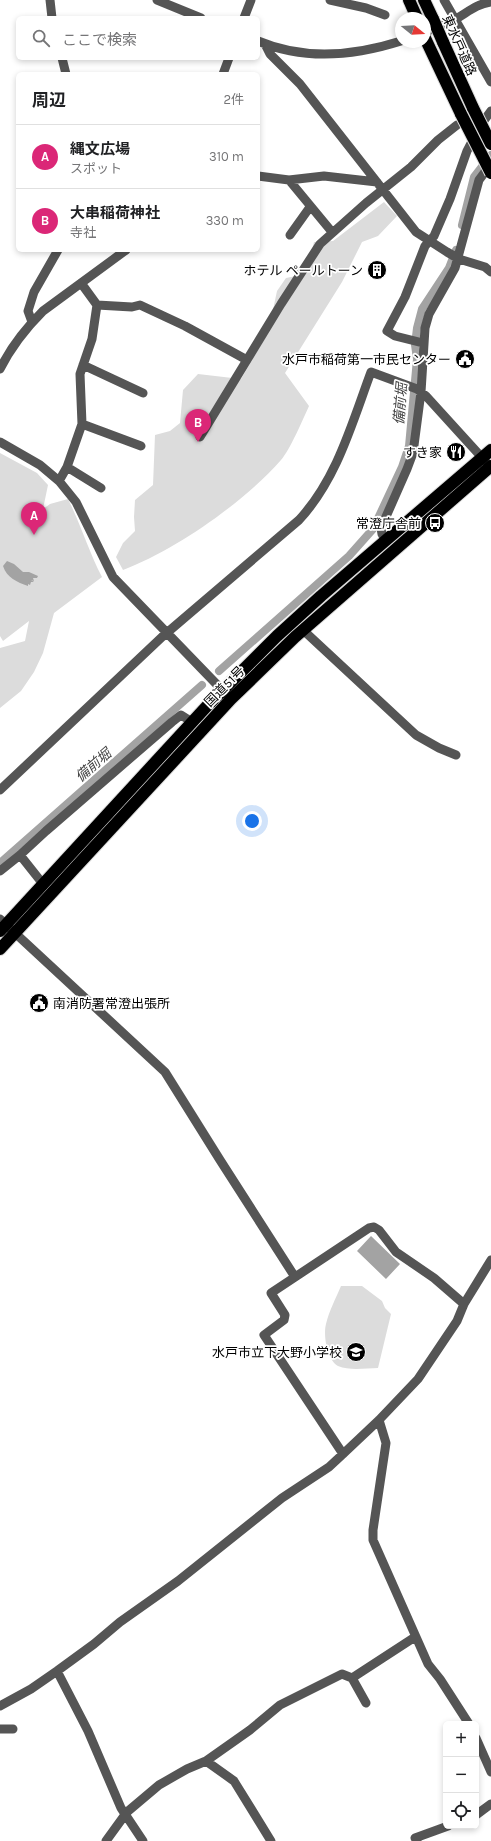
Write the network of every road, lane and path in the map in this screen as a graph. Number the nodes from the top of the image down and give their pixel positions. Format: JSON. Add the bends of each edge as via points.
{"nodes":[{"id":1,"x":50,"y":0,"type":"edge"},
{"id":2,"x":157,"y":0,"type":"edge"},
{"id":3,"x":251,"y":0,"type":"edge"},
{"id":4,"x":330,"y":0,"type":"edge"},
{"id":5,"x":409,"y":0,"type":"edge"},
{"id":6,"x":424,"y":0,"type":"edge"},
{"id":7,"x":444,"y":0,"type":"edge"},
{"id":8,"x":491,"y":2,"type":"edge"},
{"id":9,"x":414,"y":12,"type":"edge"},
{"id":10,"x":385,"y":15,"type":"dead end"},
{"id":11,"x":52,"y":16,"type":"edge"},
{"id":12,"x":196,"y":16,"type":"edge"},
{"id":13,"x":245,"y":16,"type":"edge"},
{"id":14,"x":455,"y":20,"type":"junction"},
{"id":15,"x":431,"y":30,"type":"edge"},
{"id":16,"x":262,"y":43,"type":"edge"},
{"id":17,"x":395,"y":43,"type":"edge"},
{"id":18,"x":429,"y":48,"type":"edge"},
{"id":19,"x":62,"y":60,"type":"edge"},
{"id":20,"x":228,"y":60,"type":"edge"},
{"id":21,"x":66,"y":72,"type":"edge"},
{"id":22,"x":224,"y":72,"type":"edge"},
{"id":23,"x":491,"y":82,"type":"edge"},
{"id":24,"x":491,"y":112,"type":"edge"},
{"id":25,"x":459,"y":120,"type":"junction"},
{"id":26,"x":491,"y":144,"type":"edge"},
{"id":27,"x":487,"y":161,"type":"edge"},
{"id":28,"x":491,"y":173,"type":"edge"},
{"id":29,"x":260,"y":176,"type":"edge"},
{"id":30,"x":288,"y":180,"type":"junction"},
{"id":31,"x":377,"y":182,"type":"junction"},
{"id":32,"x":491,"y":184,"type":"edge"},
{"id":33,"x":383,"y":189,"type":"junction"},
{"id":34,"x":310,"y":207,"type":"junction"},
{"id":35,"x":332,"y":232,"type":"junction"},
{"id":36,"x":290,"y":235,"type":"dead end"},
{"id":37,"x":431,"y":242,"type":"junction"},
{"id":38,"x":57,"y":252,"type":"edge"},
{"id":39,"x":123,"y":252,"type":"edge"},
{"id":40,"x":458,"y":258,"type":"junction"},
{"id":41,"x":491,"y":272,"type":"edge"},
{"id":42,"x":81,"y":283,"type":"junction"},
{"id":43,"x":97,"y":305,"type":"junction"},
{"id":44,"x":32,"y":322,"type":"junction"},
{"id":45,"x":417,"y":341,"type":"junction"},
{"id":46,"x":247,"y":360,"type":"junction"},
{"id":47,"x":83,"y":365,"type":"junction"},
{"id":48,"x":0,"y":369,"type":"edge"},
{"id":49,"x":415,"y":389,"type":"junction"},
{"id":50,"x":143,"y":393,"type":"dead end"},
{"id":51,"x":82,"y":424,"type":"junction"},
{"id":52,"x":200,"y":437,"type":"dead end"},
{"id":53,"x":0,"y":442,"type":"edge"},
{"id":54,"x":141,"y":446,"type":"dead end"},
{"id":55,"x":489,"y":462,"type":"edge"},
{"id":56,"x":67,"y":467,"type":"junction"},
{"id":57,"x":59,"y":481,"type":"junction"},
{"id":58,"x":101,"y":488,"type":"dead end"},
{"id":59,"x":386,"y":540,"type":"junction"},
{"id":60,"x":304,"y":630,"type":"junction"},
{"id":61,"x":167,"y":633,"type":"junction"},
{"id":62,"x":227,"y":695,"type":"junction"},
{"id":63,"x":192,"y":722,"type":"junction"},
{"id":64,"x":456,"y":755,"type":"dead end"},
{"id":65,"x":0,"y":790,"type":"edge"},
{"id":66,"x":20,"y":855,"type":"junction"},
{"id":67,"x":0,"y":871,"type":"edge"},
{"id":68,"x":43,"y":884,"type":"junction"},
{"id":69,"x":2,"y":925,"type":"edge"},
{"id":70,"x":15,"y":933,"type":"junction"},
{"id":71,"x":0,"y":949,"type":"edge"},
{"id":72,"x":491,"y":1260,"type":"edge"},
{"id":73,"x":295,"y":1277,"type":"junction"},
{"id":74,"x":464,"y":1304,"type":"junction"},
{"id":75,"x":379,"y":1420,"type":"junction"},
{"id":76,"x":343,"y":1454,"type":"junction"},
{"id":77,"x":415,"y":1637,"type":"junction"},
{"id":78,"x":57,"y":1671,"type":"junction"},
{"id":79,"x":352,"y":1678,"type":"junction"},
{"id":80,"x":366,"y":1703,"type":"dead end"},
{"id":81,"x":0,"y":1706,"type":"edge"},
{"id":82,"x":466,"y":1721,"type":"edge"},
{"id":83,"x":0,"y":1729,"type":"edge"},
{"id":84,"x":13,"y":1729,"type":"dead end"},
{"id":85,"x":479,"y":1745,"type":"edge"},
{"id":86,"x":206,"y":1761,"type":"junction"},
{"id":87,"x":491,"y":1772,"type":"edge"},
{"id":88,"x":491,"y":1804,"type":"edge"},
{"id":89,"x":128,"y":1811,"type":"junction"},
{"id":90,"x":479,"y":1813,"type":"edge"},
{"id":91,"x":443,"y":1828,"type":"edge"},
{"id":92,"x":416,"y":1840,"type":"edge"},
{"id":93,"x":106,"y":1841,"type":"edge"},
{"id":94,"x":143,"y":1841,"type":"edge"},
{"id":95,"x":271,"y":1841,"type":"edge"},
{"id":96,"x":406,"y":1841,"type":"edge"}],
"edges":[{"from":1,"to":11,"type":"street"},
{"from":2,"to":12,"type":"street"},
{"from":3,"to":13,"type":"street"},
{"from":4,"to":10,"type":"street"},
{"from":5,"to":9,"type":"highway"},
{"from":6,"to":26,"type":"highway","name":"東水戸道路","bridge":true},
{"from":7,"to":14,"type":"street"},
{"from":8,"to":14,"type":"street","via":[[483,3]]},
{"from":14,"to":15,"type":"street"},
{"from":14,"to":23,"type":"street"},
{"from":16,"to":17,"type":"street","via":[[317,55],[378,48]]},
{"from":16,"to":31,"type":"street","via":[[300,84]]},
{"from":18,"to":25,"type":"highway"},
{"from":19,"to":21,"type":"street"},
{"from":20,"to":22,"type":"street"},
{"from":24,"to":37,"type":"street","via":[[466,151],[450,199]]},
{"from":25,"to":27,"type":"highway","bridge":true},
{"from":25,"to":33,"type":"street","via":[[412,167]]},
{"from":27,"to":28,"type":"highway","bridge":true},
{"from":27,"to":32,"type":"highway","bridge":true},
{"from":27,"to":40,"type":"street","via":[[479,180]]},
{"from":29,"to":30,"type":"street"},
{"from":30,"to":31,"type":"street","via":[[324,176]]},
{"from":30,"to":34,"type":"street"},
{"from":31,"to":33,"type":"street"},
{"from":33,"to":35,"type":"street"},
{"from":33,"to":37,"type":"street","via":[[416,232]]},
{"from":34,"to":35,"type":"street"},
{"from":34,"to":36,"type":"street"},
{"from":35,"to":46,"type":"street","via":[[320,244],[280,304]]},
{"from":37,"to":40,"type":"street"},
{"from":37,"to":45,"type":"street","via":[[425,246],[405,297],[387,331],[395,336]]},
{"from":38,"to":44,"type":"street","via":[[34,292],[28,311]]},
{"from":39,"to":42,"type":"street"},
{"from":40,"to":41,"type":"street","via":[[485,267]]},
{"from":40,"to":45,"type":"street"},
{"from":42,"to":43,"type":"street"},
{"from":42,"to":44,"type":"street"},
{"from":43,"to":46,"type":"street","via":[[140,305]]},
{"from":43,"to":47,"type":"street","via":[[92,339]]},
{"from":44,"to":48,"type":"street"},
{"from":45,"to":49,"type":"street"},
{"from":46,"to":52,"type":"street"},
{"from":47,"to":50,"type":"street"},
{"from":47,"to":51,"type":"street","via":[[80,374]]},
{"from":49,"to":55,"type":"street","via":[[431,401]]},
{"from":49,"to":59,"type":"street","via":[[413,453],[381,528]]},
{"from":49,"to":61,"type":"street","via":[[371,372],[331,473],[308,510]]},
{"from":51,"to":54,"type":"street"},
{"from":51,"to":56,"type":"street"},
{"from":53,"to":57,"type":"street","via":[[40,465]]},
{"from":55,"to":59,"type":"highway","name":"国道51号"},
{"from":55,"to":60,"type":"highway","name":"国道51号"},
{"from":56,"to":57,"type":"street"},
{"from":56,"to":58,"type":"street"},
{"from":57,"to":61,"type":"street","via":[[76,502],[113,577]]},
{"from":59,"to":62,"type":"highway","name":"国道51号","via":[[320,596]]},
{"from":60,"to":62,"type":"highway","name":"国道51号"},
{"from":60,"to":64,"type":"street","via":[[416,735]]},
{"from":61,"to":62,"type":"street"},
{"from":61,"to":65,"type":"street"},
{"from":62,"to":63,"type":"highway","name":"国道51号"},
{"from":62,"to":70,"type":"highway","name":"国道51号"},
{"from":63,"to":66,"type":"street","via":[[181,715]]},
{"from":63,"to":68,"type":"highway","name":"国道51号"},
{"from":66,"to":67,"type":"street"},
{"from":66,"to":68,"type":"street"},
{"from":68,"to":69,"type":"highway","name":"国道51号"},
{"from":69,"to":70,"type":"street"},
{"from":70,"to":71,"type":"highway","name":"国道51号"},
{"from":70,"to":73,"type":"street","via":[[165,1072]]},
{"from":72,"to":74,"type":"street"},
{"from":73,"to":74,"type":"street","via":[[374,1227],[396,1252],[434,1278]]},
{"from":73,"to":76,"type":"street","via":[[271,1292],[285,1315],[284,1320],[264,1334]]},
{"from":74,"to":75,"type":"street","via":[[457,1321],[418,1379]]},
{"from":75,"to":76,"type":"street"},
{"from":75,"to":77,"type":"street","via":[[386,1443],[373,1540]]},
{"from":76,"to":78,"type":"street"},
{"from":77,"to":79,"type":"street"},
{"from":77,"to":82,"type":"street","via":[[428,1664]]},
{"from":78,"to":81,"type":"street"},
{"from":78,"to":89,"type":"street"},
{"from":79,"to":80,"type":"street"},
{"from":79,"to":86,"type":"street","via":[[342,1674],[280,1705]]},
{"from":83,"to":84,"type":"street"},
{"from":85,"to":87,"type":"street"},
{"from":86,"to":89,"type":"street","via":[[158,1786]]},
{"from":86,"to":95,"type":"street","via":[[234,1781]]},
{"from":88,"to":90,"type":"street"},
{"from":89,"to":93,"type":"street"},
{"from":89,"to":94,"type":"street"},
{"from":91,"to":92,"type":"street"},
{"from":92,"to":96,"type":"street"}]}
